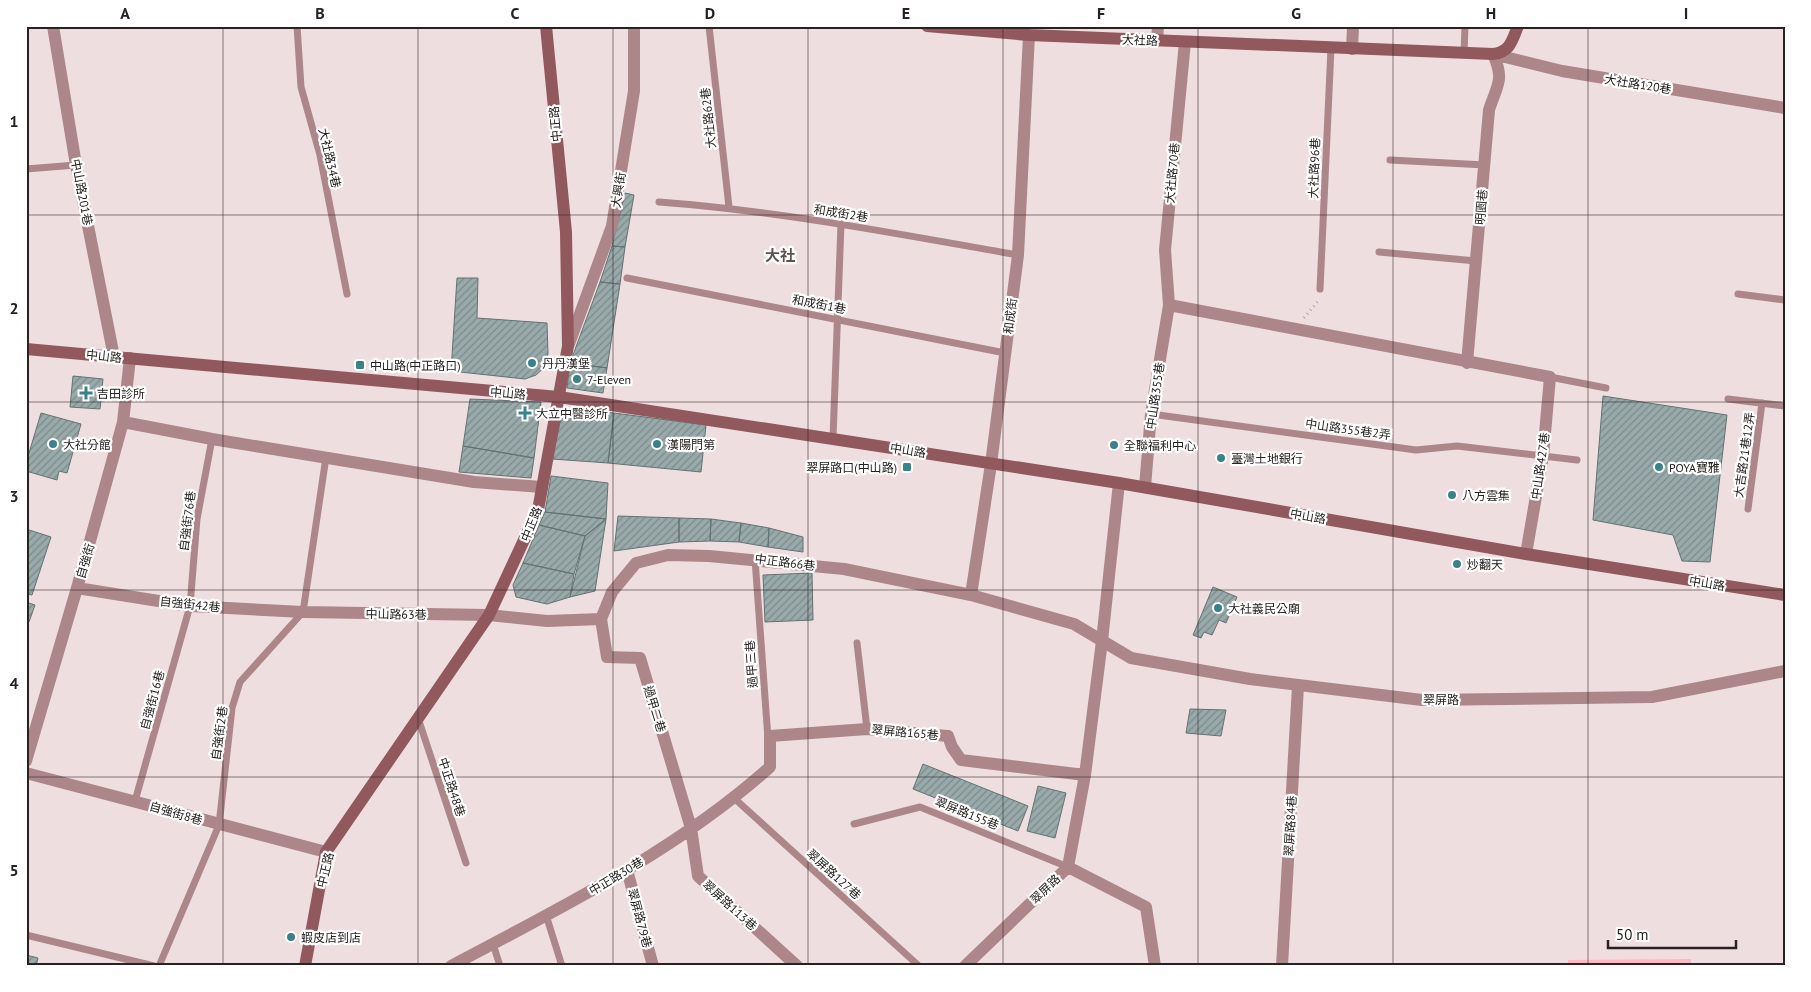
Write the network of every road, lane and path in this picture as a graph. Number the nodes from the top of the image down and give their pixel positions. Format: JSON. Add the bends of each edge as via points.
{"nodes":[{"id":1,"x":53,"y":26,"type":"edge"},
{"id":2,"x":297,"y":26,"type":"edge"},
{"id":3,"x":546,"y":26,"type":"edge"},
{"id":4,"x":634,"y":26,"type":"edge"},
{"id":5,"x":709,"y":26,"type":"edge"},
{"id":6,"x":927,"y":26,"type":"edge"},
{"id":7,"x":1158,"y":26,"type":"edge"},
{"id":8,"x":1353,"y":26,"type":"edge"},
{"id":9,"x":1465,"y":26,"type":"edge"},
{"id":10,"x":1518,"y":26,"type":"edge"},
{"id":11,"x":1030,"y":36,"type":"junction"},
{"id":12,"x":1157,"y":41,"type":"junction"},
{"id":13,"x":1185,"y":42,"type":"junction"},
{"id":14,"x":1331,"y":48,"type":"junction"},
{"id":15,"x":1352,"y":49,"type":"junction"},
{"id":16,"x":1464,"y":54,"type":"junction"},
{"id":17,"x":1493,"y":54,"type":"junction"},
{"id":18,"x":1785,"y":108,"type":"edge"},
{"id":19,"x":1390,"y":160,"type":"dead end"},
{"id":20,"x":76,"y":165,"type":"junction"},
{"id":21,"x":1485,"y":165,"type":"junction"},
{"id":22,"x":26,"y":169,"type":"edge"},
{"id":23,"x":659,"y":202,"type":"dead end"},
{"id":24,"x":729,"y":207,"type":"junction"},
{"id":25,"x":841,"y":224,"type":"junction"},
{"id":26,"x":1380,"y":252,"type":"dead end"},
{"id":27,"x":1018,"y":255,"type":"junction"},
{"id":28,"x":1476,"y":261,"type":"junction"},
{"id":29,"x":627,"y":278,"type":"dead end"},
{"id":30,"x":1320,"y":289,"type":"joint"},
{"id":31,"x":347,"y":294,"type":"dead end"},
{"id":32,"x":1738,"y":294,"type":"dead end"},
{"id":33,"x":1785,"y":300,"type":"edge"},
{"id":34,"x":1169,"y":304,"type":"junction"},
{"id":35,"x":838,"y":319,"type":"junction"},
{"id":36,"x":1300,"y":330,"type":"junction"},
{"id":37,"x":568,"y":346,"type":"junction"},
{"id":38,"x":26,"y":348,"type":"edge"},
{"id":39,"x":1005,"y":353,"type":"junction"},
{"id":40,"x":114,"y":356,"type":"junction"},
{"id":41,"x":130,"y":358,"type":"junction"},
{"id":42,"x":1467,"y":363,"type":"junction"},
{"id":43,"x":1550,"y":377,"type":"junction"},
{"id":44,"x":1606,"y":388,"type":"dead end"},
{"id":45,"x":559,"y":397,"type":"junction"},
{"id":46,"x":1728,"y":399,"type":"dead end"},
{"id":47,"x":1762,"y":404,"type":"junction"},
{"id":48,"x":1785,"y":406,"type":"edge"},
{"id":49,"x":1151,"y":414,"type":"junction"},
{"id":50,"x":123,"y":422,"type":"junction"},
{"id":51,"x":833,"y":438,"type":"junction"},
{"id":52,"x":212,"y":439,"type":"junction"},
{"id":53,"x":1542,"y":456,"type":"junction"},
{"id":54,"x":326,"y":457,"type":"junction"},
{"id":55,"x":1577,"y":460,"type":"dead end"},
{"id":56,"x":991,"y":464,"type":"junction"},
{"id":57,"x":1119,"y":483,"type":"junction"},
{"id":58,"x":542,"y":487,"type":"junction"},
{"id":59,"x":1144,"y":487,"type":"junction"},
{"id":60,"x":1748,"y":509,"type":"dead end"},
{"id":61,"x":1526,"y":554,"type":"junction"},
{"id":62,"x":755,"y":559,"type":"junction"},
{"id":63,"x":77,"y":588,"type":"junction"},
{"id":64,"x":971,"y":595,"type":"junction"},
{"id":65,"x":1785,"y":595,"type":"edge"},
{"id":66,"x":190,"y":606,"type":"junction"},
{"id":67,"x":303,"y":612,"type":"junction"},
{"id":68,"x":489,"y":616,"type":"junction"},
{"id":69,"x":601,"y":618,"type":"junction"},
{"id":70,"x":1102,"y":642,"type":"junction"},
{"id":71,"x":858,"y":643,"type":"dead end"},
{"id":72,"x":1785,"y":671,"type":"edge"},
{"id":73,"x":1298,"y":686,"type":"junction"},
{"id":74,"x":418,"y":717,"type":"junction"},
{"id":75,"x":867,"y":729,"type":"junction"},
{"id":76,"x":26,"y":761,"type":"edge"},
{"id":77,"x":770,"y":767,"type":"junction"},
{"id":78,"x":26,"y":774,"type":"edge"},
{"id":79,"x":1084,"y":775,"type":"junction"},
{"id":80,"x":734,"y":799,"type":"junction"},
{"id":81,"x":136,"y":801,"type":"junction"},
{"id":82,"x":854,"y":824,"type":"dead end"},
{"id":83,"x":219,"y":825,"type":"junction"},
{"id":84,"x":691,"y":828,"type":"junction"},
{"id":85,"x":326,"y":852,"type":"junction"},
{"id":86,"x":466,"y":863,"type":"dead end"},
{"id":87,"x":1068,"y":867,"type":"junction"},
{"id":88,"x":627,"y":870,"type":"junction"},
{"id":89,"x":546,"y":915,"type":"junction"},
{"id":90,"x":26,"y":935,"type":"edge"},
{"id":91,"x":493,"y":944,"type":"junction"},
{"id":92,"x":154,"y":966,"type":"edge"},
{"id":93,"x":159,"y":966,"type":"edge"},
{"id":94,"x":305,"y":966,"type":"edge"},
{"id":95,"x":451,"y":966,"type":"edge"},
{"id":96,"x":500,"y":966,"type":"edge"},
{"id":97,"x":562,"y":966,"type":"edge"},
{"id":98,"x":653,"y":966,"type":"edge"},
{"id":99,"x":798,"y":966,"type":"edge"},
{"id":100,"x":919,"y":966,"type":"edge"},
{"id":101,"x":965,"y":966,"type":"edge"},
{"id":102,"x":1155,"y":966,"type":"edge"},
{"id":103,"x":1282,"y":966,"type":"edge"}],
"edges":[{"from":1,"to":20,"type":"street","name":"中山路201巷"},
{"from":2,"to":31,"type":"lane","name":"大社路34巷","via":[[301,87],[320,155]]},
{"from":3,"to":37,"type":"main road","name":"中正路","via":[[566,232]]},
{"from":4,"to":37,"type":"street","name":"大興街","via":[[634,91],[612,226]]},
{"from":5,"to":24,"type":"lane","name":"大社路62巷"},
{"from":6,"to":11,"type":"main road","name":"大社路"},
{"from":7,"to":12,"type":"street"},
{"from":8,"to":15,"type":"street"},
{"from":9,"to":16,"type":"lane"},
{"from":10,"to":17,"type":"main road","via":[[1510,46],[1503,53]]},
{"from":11,"to":12,"type":"main road","name":"大社路"},
{"from":11,"to":27,"type":"street","name":"和成街"},
{"from":12,"to":13,"type":"main road","name":"大社路"},
{"from":13,"to":14,"type":"main road","name":"大社路"},
{"from":13,"to":34,"type":"street","name":"大社路70巷","via":[[1165,250]]},
{"from":14,"to":15,"type":"main road","name":"大社路"},
{"from":14,"to":30,"type":"lane","name":"大社路96巷"},
{"from":15,"to":16,"type":"main road","name":"大社路"},
{"from":16,"to":17,"type":"main road","name":"大社路"},
{"from":17,"to":18,"type":"street","name":"大社路120巷","via":[[1562,71]]},
{"from":17,"to":21,"type":"street","name":"明園巷","via":[[1500,70],[1500,80],[1489,110]]},
{"from":19,"to":21,"type":"lane"},
{"from":20,"to":22,"type":"lane"},
{"from":20,"to":40,"type":"street","name":"中山路201巷"},
{"from":21,"to":28,"type":"street","name":"明園巷"},
{"from":23,"to":24,"type":"lane","name":"和成街2巷"},
{"from":24,"to":25,"type":"lane","name":"和成街2巷"},
{"from":25,"to":27,"type":"lane","name":"和成街2巷"},
{"from":25,"to":35,"type":"lane"},
{"from":26,"to":28,"type":"lane"},
{"from":27,"to":39,"type":"street","name":"和成街"},
{"from":28,"to":42,"type":"street","name":"明園巷"},
{"from":29,"to":35,"type":"lane","name":"和成街1巷"},
{"from":30,"to":36,"type":"path","via":[[1318,302],[1306,314]]},
{"from":32,"to":33,"type":"lane"},
{"from":34,"to":36,"type":"street"},
{"from":34,"to":49,"type":"street","name":"中山路355巷"},
{"from":35,"to":39,"type":"lane","name":"和成街1巷"},
{"from":35,"to":51,"type":"lane"},
{"from":36,"to":42,"type":"street"},
{"from":37,"to":45,"type":"main road","name":"中正路"},
{"from":38,"to":40,"type":"main road","name":"中山路"},
{"from":39,"to":56,"type":"street","name":"和成街"},
{"from":40,"to":41,"type":"main road","name":"中山路"},
{"from":41,"to":45,"type":"main road","name":"中山路"},
{"from":41,"to":50,"type":"street","name":"自強街"},
{"from":42,"to":43,"type":"street"},
{"from":43,"to":44,"type":"lane"},
{"from":43,"to":53,"type":"street","name":"中山路427巷"},
{"from":45,"to":51,"type":"main road","name":"中山路"},
{"from":45,"to":58,"type":"main road","name":"中正路"},
{"from":46,"to":47,"type":"lane"},
{"from":47,"to":48,"type":"lane"},
{"from":47,"to":60,"type":"lane","name":"大吉路21巷12弄"},
{"from":49,"to":53,"type":"lane","name":"中山路355巷2弄","via":[[1416,450],[1457,446]]},
{"from":49,"to":59,"type":"street","name":"中山路355巷"},
{"from":50,"to":52,"type":"street"},
{"from":50,"to":63,"type":"street","name":"自強街"},
{"from":51,"to":56,"type":"main road","name":"中山路"},
{"from":52,"to":54,"type":"street"},
{"from":52,"to":66,"type":"lane","name":"自強街76巷","via":[[197,518]]},
{"from":53,"to":55,"type":"lane","name":"中山路355巷2弄"},
{"from":53,"to":61,"type":"street","name":"中山路427巷"},
{"from":54,"to":58,"type":"street","via":[[474,482]]},
{"from":54,"to":67,"type":"lane"},
{"from":56,"to":57,"type":"main road","name":"中山路"},
{"from":56,"to":64,"type":"street","name":"和成街"},
{"from":57,"to":59,"type":"main road","name":"中山路"},
{"from":57,"to":70,"type":"street","name":"翠屏路"},
{"from":58,"to":68,"type":"main road","name":"中正路","via":[[538,510]]},
{"from":59,"to":61,"type":"main road","name":"中山路"},
{"from":61,"to":65,"type":"main road","name":"中山路"},
{"from":62,"to":64,"type":"street","name":"中正路66巷","via":[[844,569]]},
{"from":62,"to":69,"type":"street","name":"中正路66巷","via":[[668,555],[636,564],[612,592]]},
{"from":62,"to":77,"type":"lane","name":"過甲三巷"},
{"from":63,"to":66,"type":"street","name":"自強街42巷"},
{"from":63,"to":76,"type":"street","name":"自強街"},
{"from":64,"to":70,"type":"street","name":"中正路66巷","via":[[1074,624]]},
{"from":66,"to":67,"type":"street","name":"自強街42巷"},
{"from":66,"to":81,"type":"lane","name":"自強街16巷"},
{"from":67,"to":68,"type":"street","name":"中山路63巷"},
{"from":67,"to":83,"type":"lane","name":"自強街2巷","via":[[240,682],[232,708]]},
{"from":68,"to":69,"type":"street","via":[[546,620]]},
{"from":68,"to":74,"type":"main road","name":"中正路"},
{"from":69,"to":84,"type":"street","name":"過甲二巷","via":[[607,657],[640,658]]},
{"from":70,"to":73,"type":"street","name":"翠屏路","via":[[1131,658]]},
{"from":70,"to":79,"type":"street","name":"翠屏路"},
{"from":71,"to":75,"type":"lane"},
{"from":72,"to":73,"type":"street","name":"翠屏路","via":[[1652,697],[1422,700]]},
{"from":73,"to":103,"type":"street","name":"翠屏路84巷"},
{"from":74,"to":85,"type":"main road","name":"中正路"},
{"from":74,"to":86,"type":"lane","name":"中正路48巷"},
{"from":75,"to":77,"type":"street","name":"翠屏路165巷","via":[[770,736]]},
{"from":75,"to":79,"type":"street","name":"翠屏路165巷","via":[[948,736],[961,760]]},
{"from":77,"to":80,"type":"street","name":"中正路30巷"},
{"from":78,"to":81,"type":"street","name":"自強街8巷"},
{"from":79,"to":87,"type":"street","name":"翠屏路"},
{"from":80,"to":84,"type":"street","name":"中正路30巷"},
{"from":80,"to":100,"type":"lane","name":"翠屏路127巷"},
{"from":81,"to":83,"type":"street","name":"自強街8巷"},
{"from":82,"to":87,"type":"lane","name":"翠屏路155巷","via":[[920,806]]},
{"from":83,"to":85,"type":"street","name":"自強街8巷"},
{"from":83,"to":93,"type":"lane","name":"自強街2巷"},
{"from":84,"to":88,"type":"street","name":"中正路30巷"},
{"from":84,"to":99,"type":"street","name":"翠屏路113巷","via":[[698,876]]},
{"from":85,"to":94,"type":"main road","name":"中正路"},
{"from":87,"to":101,"type":"street","name":"翠屏路"},
{"from":87,"to":102,"type":"street","via":[[1146,907]]},
{"from":88,"to":89,"type":"street","name":"中正路30巷"},
{"from":88,"to":98,"type":"street","name":"翠屏路79巷"},
{"from":89,"to":91,"type":"street","name":"中正路30巷"},
{"from":89,"to":97,"type":"lane"},
{"from":90,"to":92,"type":"lane"},
{"from":91,"to":95,"type":"street","name":"中正路30巷"},
{"from":91,"to":96,"type":"lane"}]}
